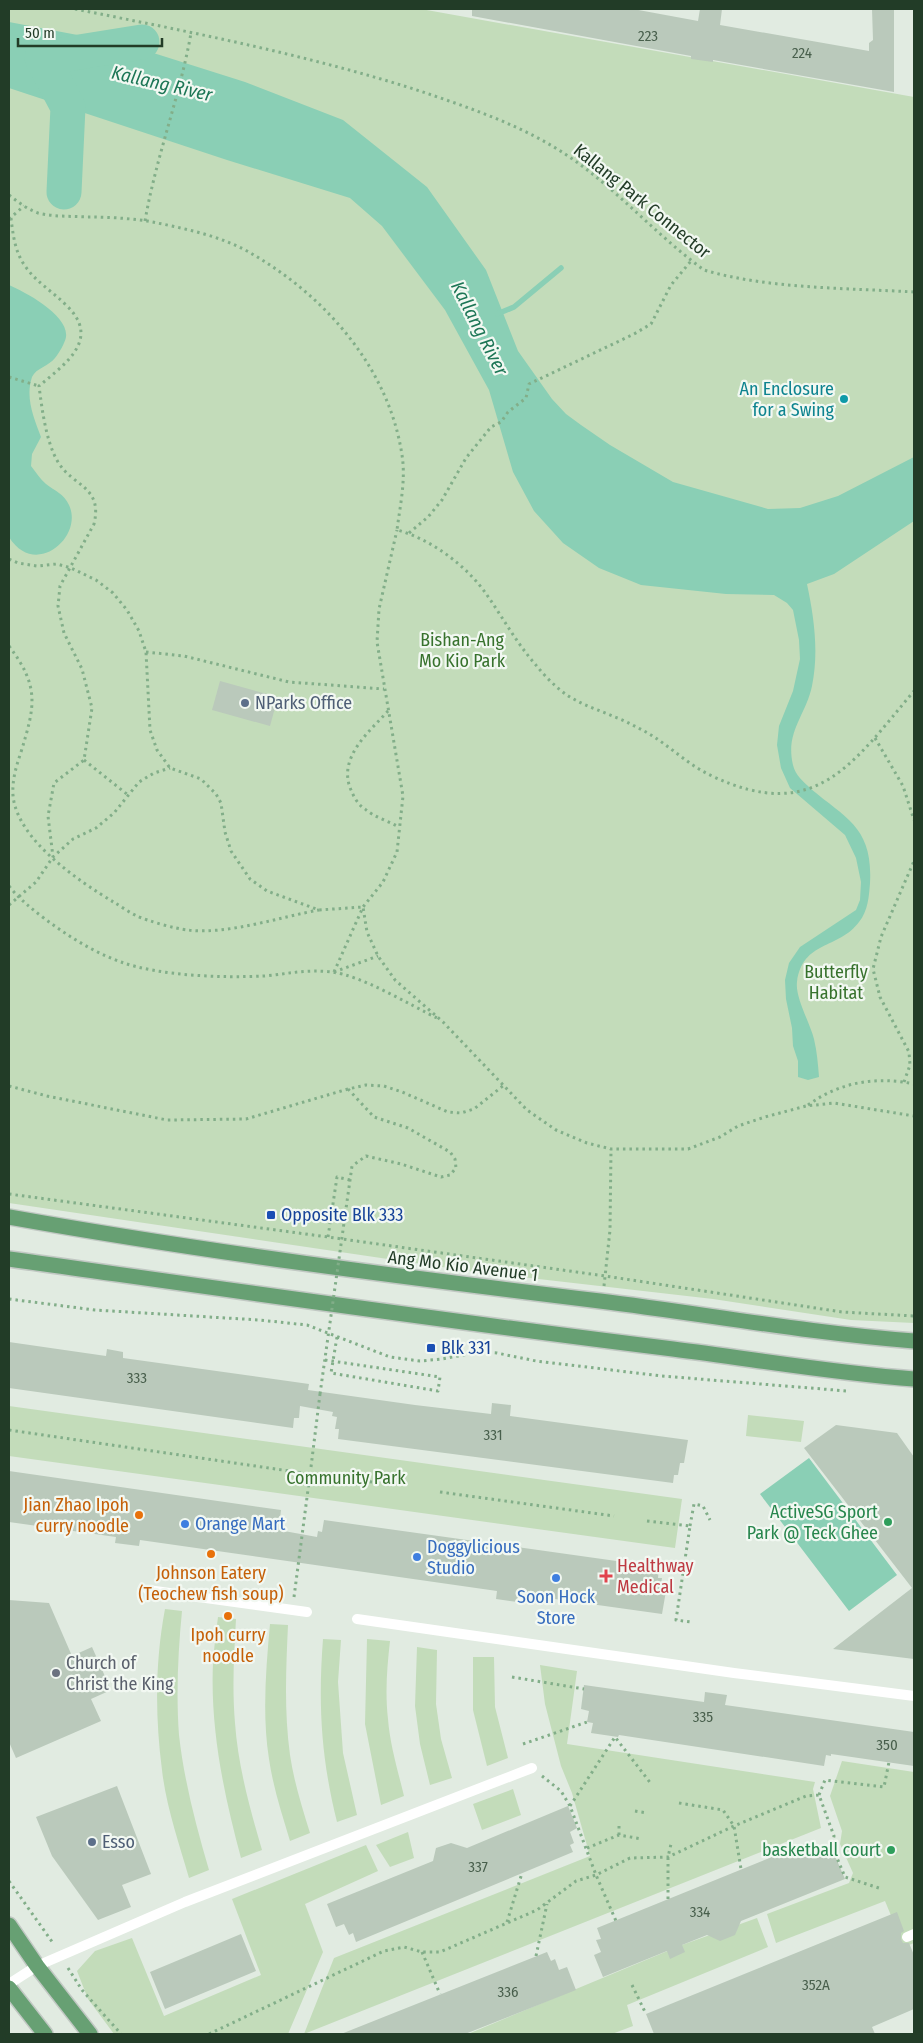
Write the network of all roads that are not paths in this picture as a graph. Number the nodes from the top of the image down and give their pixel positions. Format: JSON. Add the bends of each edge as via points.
{"nodes":[{"id":1,"x":9,"y":1217,"type":"edge"},
{"id":2,"x":9,"y":1259,"type":"edge"},
{"id":3,"x":914,"y":1341,"type":"edge"},
{"id":4,"x":914,"y":1380,"type":"edge"},
{"id":5,"x":148,"y":1590,"type":"dead end"},
{"id":6,"x":307,"y":1612,"type":"dead end"},
{"id":7,"x":357,"y":1619,"type":"dead end"},
{"id":8,"x":914,"y":1696,"type":"edge"},
{"id":9,"x":532,"y":1768,"type":"road end"},
{"id":10,"x":9,"y":1925,"type":"edge"},
{"id":11,"x":38,"y":1966,"type":"junction"},
{"id":12,"x":9,"y":1984,"type":"edge"},
{"id":13,"x":9,"y":1988,"type":"edge"},
{"id":14,"x":45,"y":2034,"type":"edge"},
{"id":15,"x":90,"y":2034,"type":"edge"}],
"edges":[{"from":1,"to":3,"type":"main road","name":"Ang Mo Kio Avenue 1","via":[[285,1262]]},
{"from":2,"to":4,"type":"main road","via":[[469,1324]]},
{"from":5,"to":6,"type":"lane"},
{"from":7,"to":8,"type":"lane"},
{"from":9,"to":11,"type":"lane","via":[[185,1902]]},
{"from":10,"to":11,"type":"main road"},
{"from":11,"to":12,"type":"lane"},
{"from":11,"to":15,"type":"main road"},
{"from":13,"to":14,"type":"main road"}]}
